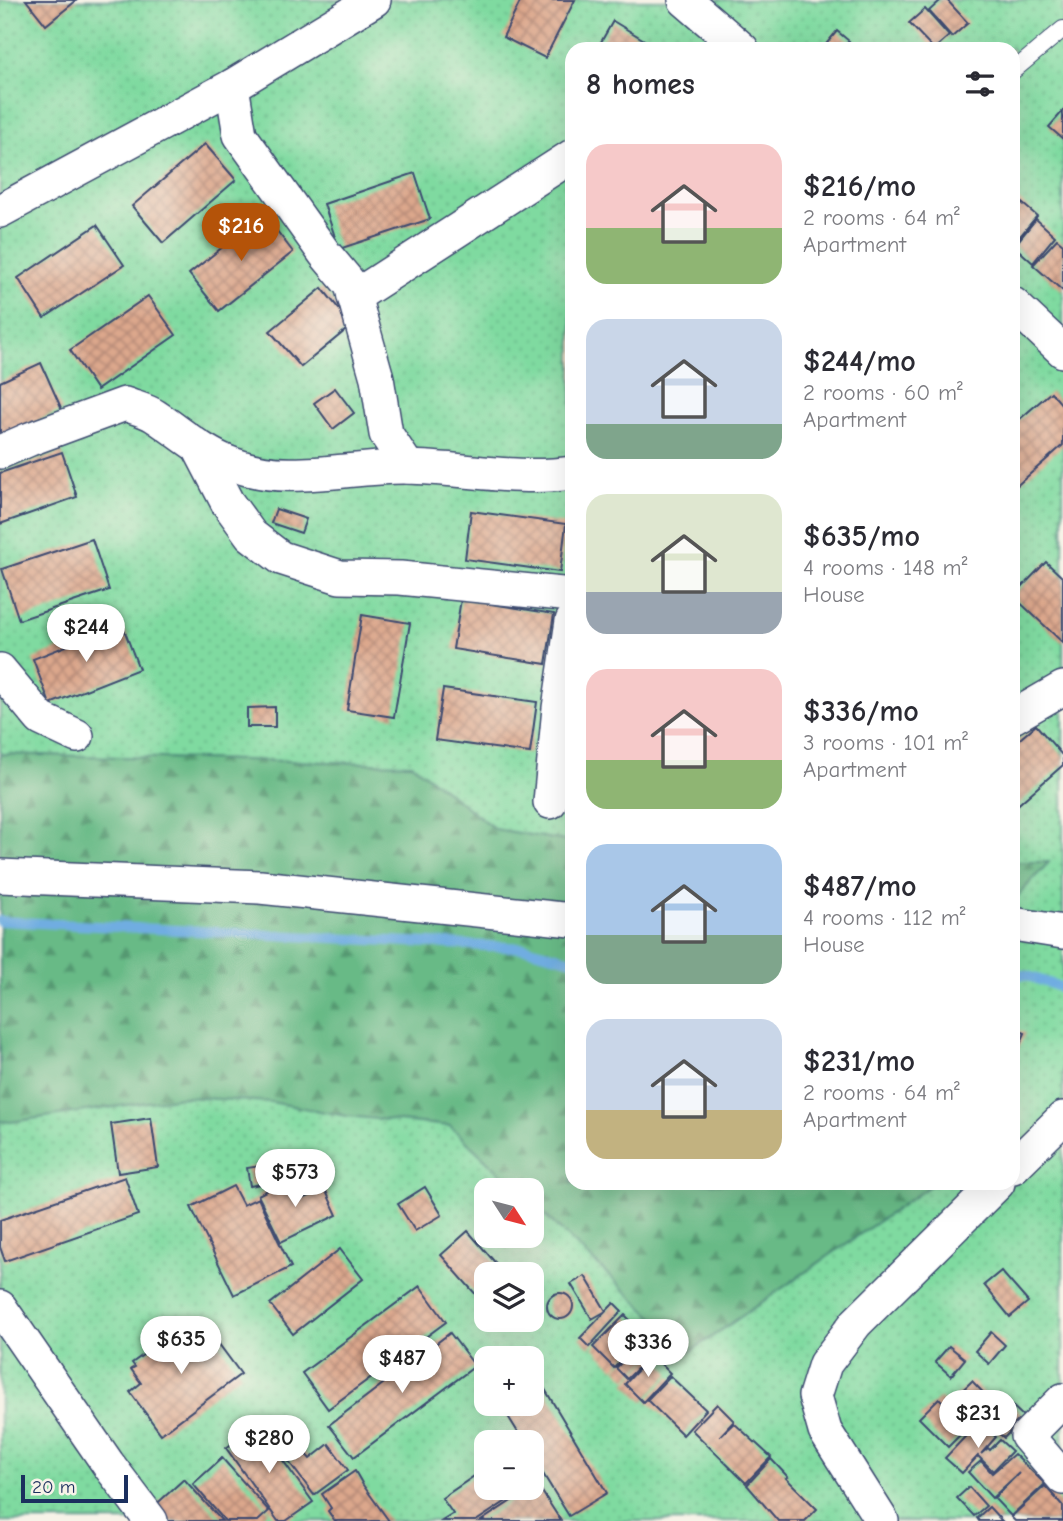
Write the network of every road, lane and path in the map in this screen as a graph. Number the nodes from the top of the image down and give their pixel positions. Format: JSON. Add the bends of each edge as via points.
{"nodes":[{"id":1,"x":374,"y":0,"type":"edge"},
{"id":2,"x":685,"y":0,"type":"edge"},
{"id":3,"x":1063,"y":29,"type":"edge"},
{"id":4,"x":734,"y":42,"type":"edge"},
{"id":5,"x":1020,"y":65,"type":"edge"},
{"id":6,"x":232,"y":86,"type":"junction"},
{"id":7,"x":565,"y":161,"type":"edge"},
{"id":8,"x":0,"y":211,"type":"edge"},
{"id":9,"x":354,"y":297,"type":"junction"},
{"id":10,"x":1020,"y":311,"type":"edge"},
{"id":11,"x":1063,"y":351,"type":"edge"},
{"id":12,"x":200,"y":450,"type":"junction"},
{"id":13,"x":0,"y":452,"type":"edge"},
{"id":14,"x":408,"y":467,"type":"junction"},
{"id":15,"x":565,"y":474,"type":"edge"},
{"id":16,"x":565,"y":594,"type":"edge"},
{"id":17,"x":565,"y":668,"type":"edge"},
{"id":18,"x":0,"y":670,"type":"edge"},
{"id":19,"x":1063,"y":688,"type":"edge"},
{"id":20,"x":1020,"y":713,"type":"edge"},
{"id":21,"x":77,"y":736,"type":"dead end"},
{"id":22,"x":550,"y":802,"type":"dead end"},
{"id":23,"x":0,"y":876,"type":"edge"},
{"id":24,"x":565,"y":919,"type":"edge"},
{"id":25,"x":1020,"y":925,"type":"edge"},
{"id":26,"x":1063,"y":932,"type":"edge"},
{"id":27,"x":1063,"y":1118,"type":"edge"},
{"id":28,"x":1020,"y":1160,"type":"edge"},
{"id":29,"x":991,"y":1190,"type":"edge"},
{"id":30,"x":0,"y":1307,"type":"edge"},
{"id":31,"x":1063,"y":1400,"type":"edge"},
{"id":32,"x":1063,"y":1478,"type":"edge"},
{"id":33,"x":151,"y":1521,"type":"edge"},
{"id":34,"x":882,"y":1521,"type":"edge"}],
"edges":[{"from":1,"to":6,"type":"street"},
{"from":2,"to":4,"type":"street"},
{"from":3,"to":5,"type":"lane"},
{"from":6,"to":8,"type":"street"},
{"from":6,"to":9,"type":"street","via":[[240,135],[351,285]]},
{"from":7,"to":9,"type":"street"},
{"from":9,"to":14,"type":"street","via":[[377,378],[386,434]]},
{"from":10,"to":11,"type":"street"},
{"from":12,"to":13,"type":"street","via":[[153,414],[125,404]]},
{"from":12,"to":14,"type":"street","via":[[267,474]]},
{"from":12,"to":16,"type":"street","via":[[227,502],[251,535],[281,558],[341,577],[400,578]]},
{"from":14,"to":15,"type":"street","via":[[525,477]]},
{"from":17,"to":22,"type":"street"},
{"from":18,"to":21,"type":"street","via":[[41,719]]},
{"from":19,"to":20,"type":"street"},
{"from":23,"to":24,"type":"street","via":[[260,887]]},
{"from":25,"to":26,"type":"street"},
{"from":27,"to":28,"type":"street"},
{"from":29,"to":34,"type":"street","via":[[856,1323],[825,1364],[815,1396],[825,1431]]},
{"from":30,"to":33,"type":"street"},
{"from":31,"to":32,"type":"street","via":[[1027,1436]]}]}
